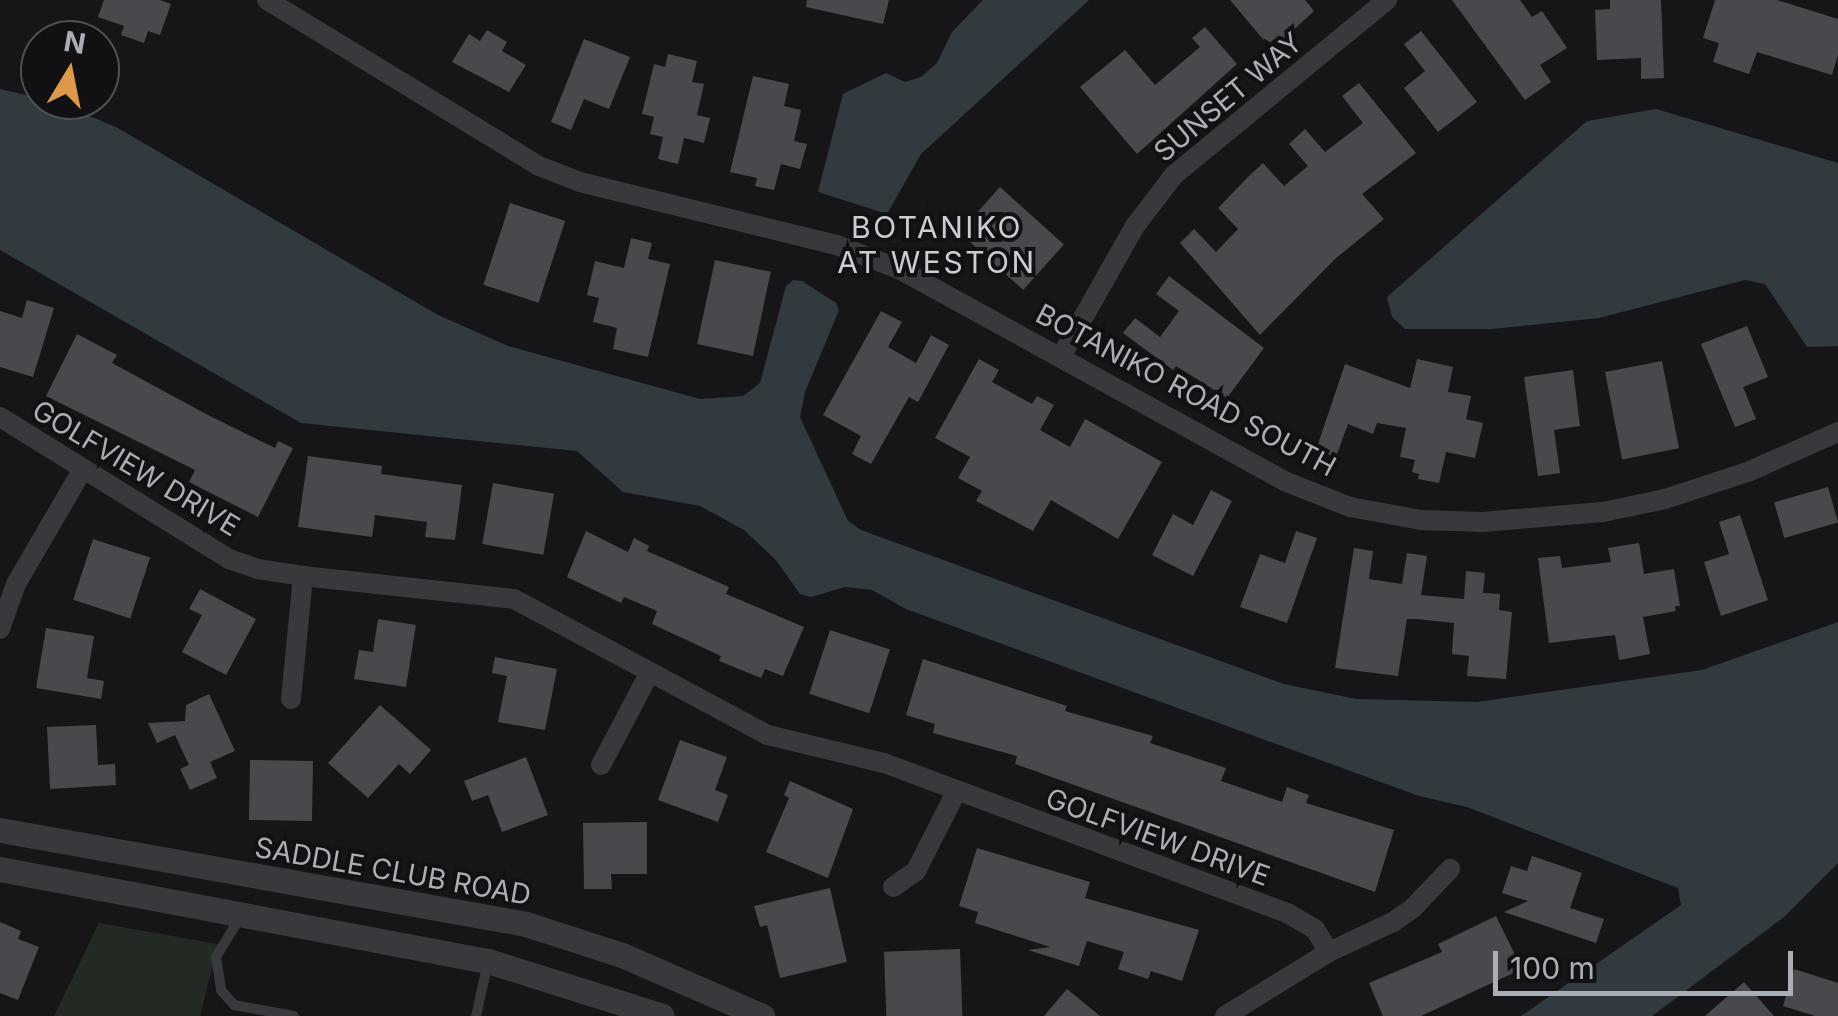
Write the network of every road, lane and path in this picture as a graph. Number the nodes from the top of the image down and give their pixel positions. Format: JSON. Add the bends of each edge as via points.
{"nodes":[{"id":1,"x":267,"y":0,"type":"edge"},
{"id":2,"x":1387,"y":0,"type":"edge"},
{"id":3,"x":1062,"y":355,"type":"junction"},
{"id":4,"x":0,"y":417,"type":"edge"},
{"id":5,"x":1838,"y":432,"type":"edge"},
{"id":6,"x":83,"y":468,"type":"junction"},
{"id":7,"x":302,"y":576,"type":"junction"},
{"id":8,"x":0,"y":629,"type":"edge"},
{"id":9,"x":650,"y":674,"type":"junction"},
{"id":10,"x":291,"y":699,"type":"dead end"},
{"id":11,"x":600,"y":765,"type":"dead end"},
{"id":12,"x":956,"y":792,"type":"junction"},
{"id":13,"x":0,"y":830,"type":"edge"},
{"id":14,"x":0,"y":868,"type":"edge"},
{"id":15,"x":1450,"y":868,"type":"dead end"},
{"id":16,"x":894,"y":886,"type":"dead end"},
{"id":17,"x":241,"y":916,"type":"junction"},
{"id":18,"x":1330,"y":952,"type":"junction"},
{"id":19,"x":488,"y":960,"type":"junction"},
{"id":20,"x":294,"y":1016,"type":"edge"},
{"id":21,"x":476,"y":1016,"type":"edge"},
{"id":22,"x":662,"y":1016,"type":"edge"},
{"id":23,"x":762,"y":1016,"type":"edge"},
{"id":24,"x":1224,"y":1016,"type":"edge"}],
"edges":[{"from":1,"to":3,"type":"street","name":"BOTANIKO ROAD SOUTH","via":[[539,166],[580,182],[837,244],[899,269]]},
{"from":2,"to":3,"type":"street","name":"SUNSET WAY","via":[[1174,176],[1134,226]]},
{"from":3,"to":5,"type":"street","name":"BOTANIKO ROAD SOUTH","via":[[1284,481],[1350,507],[1421,520],[1543,519],[1619,509],[1750,471]]},
{"from":4,"to":6,"type":"street","name":"GOLFVIEW DRIVE"},
{"from":6,"to":7,"type":"street","name":"GOLFVIEW DRIVE","via":[[229,558]]},
{"from":6,"to":8,"type":"street","via":[[16,584]]},
{"from":7,"to":9,"type":"street","name":"GOLFVIEW DRIVE","via":[[502,595]]},
{"from":7,"to":10,"type":"street"},
{"from":9,"to":11,"type":"street"},
{"from":9,"to":12,"type":"street","name":"GOLFVIEW DRIVE","via":[[768,735],[884,764]]},
{"from":12,"to":16,"type":"street","via":[[916,871]]},
{"from":12,"to":18,"type":"street","name":"GOLFVIEW DRIVE","via":[[1287,913],[1315,929]]},
{"from":13,"to":23,"type":"street","name":"SADDLE CLUB ROAD","via":[[526,924],[622,954]]},
{"from":14,"to":17,"type":"street"},
{"from":15,"to":18,"type":"street","via":[[1414,908]]},
{"from":17,"to":19,"type":"street"},
{"from":17,"to":20,"type":"lane","via":[[216,957],[221,990],[234,1005]]},
{"from":18,"to":24,"type":"street"},
{"from":19,"to":21,"type":"lane"},
{"from":19,"to":22,"type":"street"}]}
